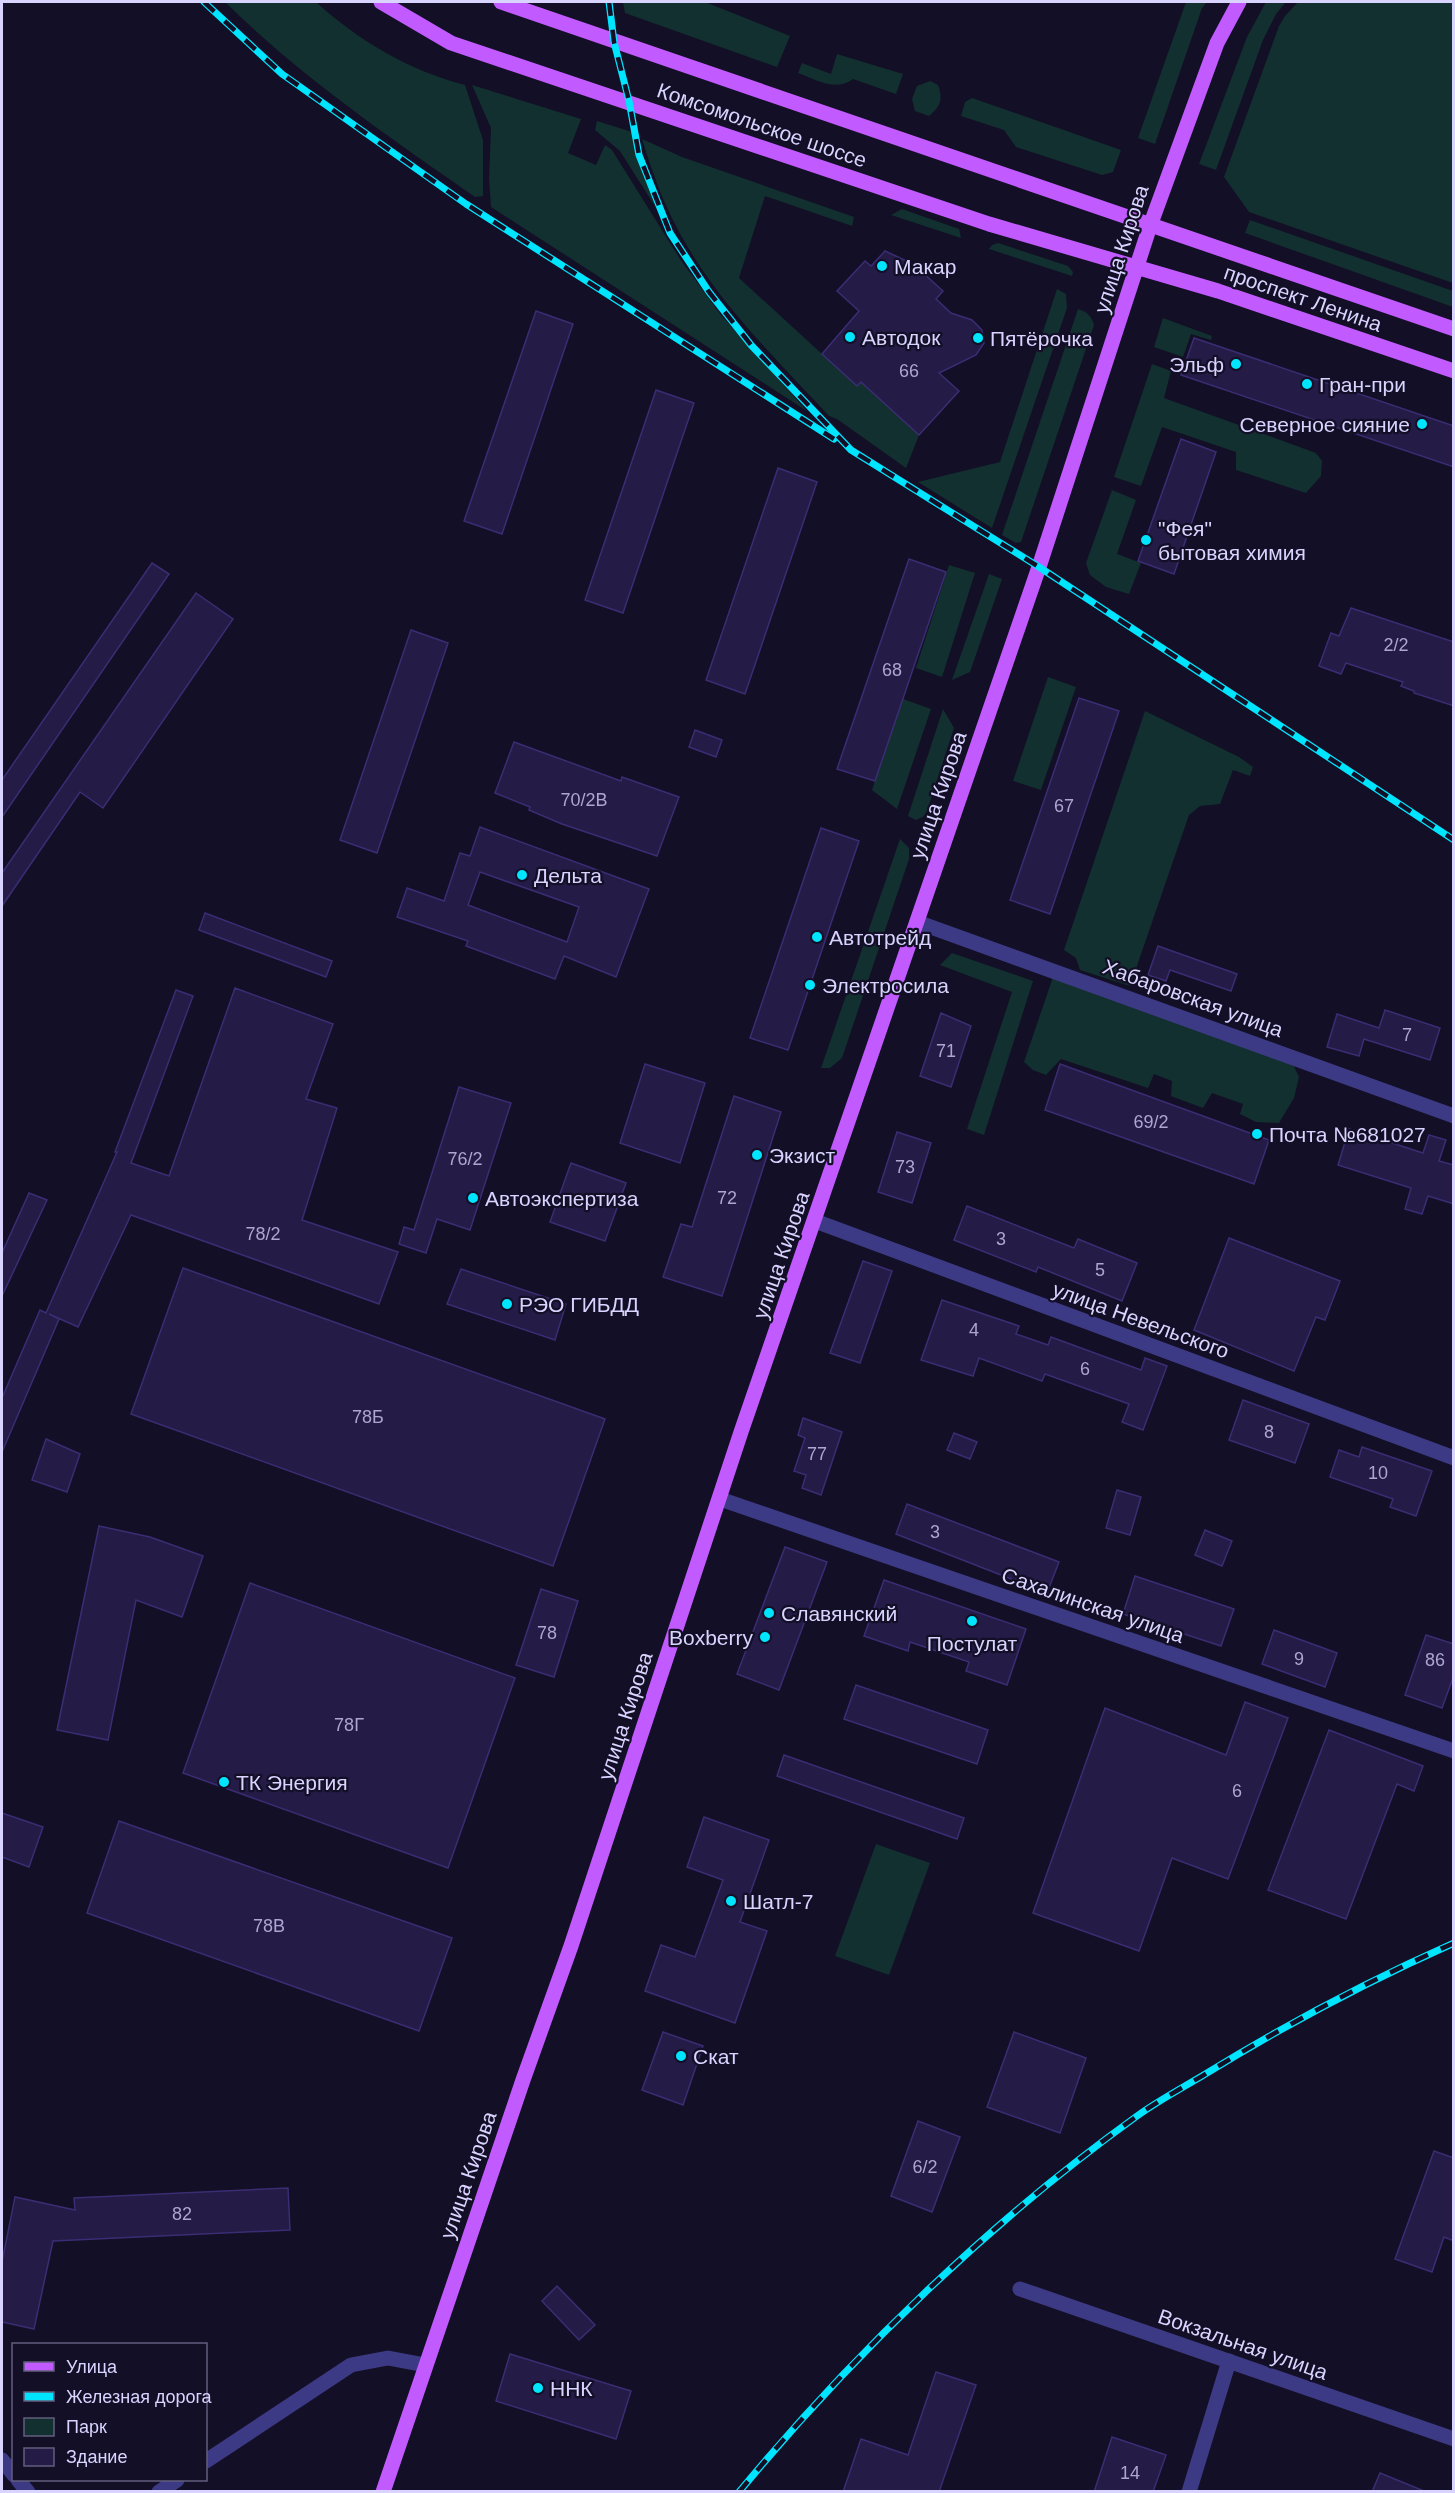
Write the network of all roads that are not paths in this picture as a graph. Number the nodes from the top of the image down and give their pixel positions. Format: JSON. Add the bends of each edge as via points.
{"nodes":[{"id":1,"x":381,"y":2,"type":"edge"},
{"id":2,"x":501,"y":2,"type":"edge"},
{"id":3,"x":1239,"y":2,"type":"edge"},
{"id":4,"x":1150,"y":226,"type":"junction"},
{"id":5,"x":1138,"y":267,"type":"junction"},
{"id":6,"x":1454,"y":329,"type":"edge"},
{"id":7,"x":1454,"y":371,"type":"edge"},
{"id":8,"x":917,"y":922,"type":"junction"},
{"id":9,"x":1454,"y":1116,"type":"edge"},
{"id":10,"x":815,"y":1221,"type":"junction"},
{"id":11,"x":1454,"y":1458,"type":"edge"},
{"id":12,"x":720,"y":1499,"type":"junction"},
{"id":13,"x":1454,"y":1751,"type":"edge"},
{"id":14,"x":1020,"y":2289,"type":"dead end"},
{"id":15,"x":1229,"y":2361,"type":"junction"},
{"id":16,"x":425,"y":2365,"type":"junction"},
{"id":17,"x":1454,"y":2439,"type":"edge"},
{"id":18,"x":2,"y":2460,"type":"edge"},
{"id":19,"x":207,"y":2460,"type":"edge"},
{"id":20,"x":12,"y":2472,"type":"edge"},
{"id":21,"x":176,"y":2481,"type":"edge"},
{"id":22,"x":159,"y":2492,"type":"edge"},
{"id":23,"x":383,"y":2492,"type":"edge"},
{"id":24,"x":1189,"y":2492,"type":"edge"}],
"edges":[{"from":1,"to":5,"type":"main road","name":"Комсомольское шоссе","via":[[451,43],[978,220]]},
{"from":2,"to":4,"type":"main road","name":"Комсомольское шоссе"},
{"from":3,"to":4,"type":"main road","name":"улица Кирова","via":[[1217,43]]},
{"from":4,"to":5,"type":"main road","name":"улица Кирова"},
{"from":4,"to":6,"type":"main road","name":"проспект Ленина"},
{"from":5,"to":7,"type":"main road","name":"проспект Ленина"},
{"from":5,"to":8,"type":"main road","name":"улица Кирова"},
{"from":8,"to":9,"type":"street","name":"Хабаровская улица"},
{"from":8,"to":10,"type":"main road","name":"улица Кирова"},
{"from":10,"to":11,"type":"street","name":"улица Невельского"},
{"from":10,"to":12,"type":"main road","name":"улица Кирова"},
{"from":12,"to":13,"type":"street","name":"Сахалинская улица"},
{"from":12,"to":16,"type":"main road","name":"улица Кирова","via":[[571,1946]]},
{"from":14,"to":15,"type":"street","name":"Вокзальная улица"},
{"from":15,"to":17,"type":"street","name":"Вокзальная улица"},
{"from":15,"to":24,"type":"street"},
{"from":16,"to":19,"type":"street","via":[[388,2358],[351,2365]]},
{"from":16,"to":23,"type":"main road","name":"улица Кирова"},
{"from":18,"to":20,"type":"street"},
{"from":21,"to":22,"type":"street"}]}
